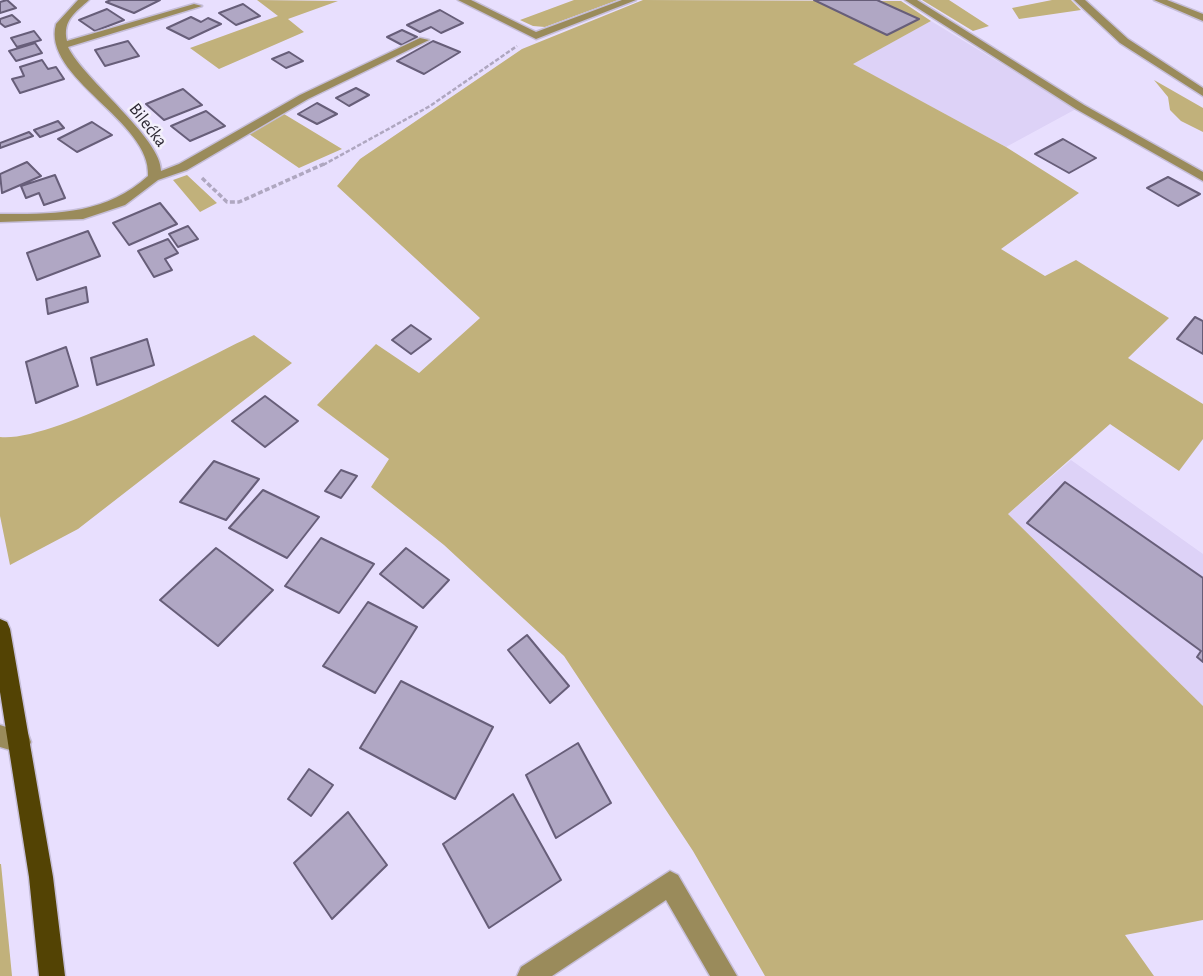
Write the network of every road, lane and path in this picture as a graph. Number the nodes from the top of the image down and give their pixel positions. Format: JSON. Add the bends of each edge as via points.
{"nodes":[{"id":1,"x":84,"y":0,"type":"edge"},
{"id":2,"x":463,"y":0,"type":"edge"},
{"id":3,"x":631,"y":0,"type":"edge"},
{"id":4,"x":910,"y":0,"type":"edge"},
{"id":5,"x":1079,"y":0,"type":"edge"},
{"id":6,"x":1159,"y":0,"type":"edge"},
{"id":7,"x":197,"y":6,"type":"dead end"},
{"id":8,"x":1203,"y":18,"type":"edge"},
{"id":9,"x":424,"y":40,"type":"dead end"},
{"id":10,"x":63,"y":45,"type":"junction"},
{"id":11,"x":494,"y":62,"type":"dead end"},
{"id":12,"x":1203,"y":93,"type":"edge"},
{"id":13,"x":183,"y":167,"type":"junction"},
{"id":14,"x":154,"y":177,"type":"junction"},
{"id":15,"x":1203,"y":177,"type":"edge"},
{"id":16,"x":0,"y":218,"type":"edge"},
{"id":17,"x":0,"y":629,"type":"edge"},
{"id":18,"x":10,"y":739,"type":"edge"},
{"id":19,"x":52,"y":976,"type":"edge"},
{"id":20,"x":530,"y":976,"type":"edge"},
{"id":21,"x":724,"y":976,"type":"edge"}],
"edges":[{"from":1,"to":10,"type":"street","via":[[61,24]]},
{"from":2,"to":3,"type":"street","via":[[536,36]]},
{"from":4,"to":15,"type":"street","via":[[1080,107]]},
{"from":5,"to":12,"type":"street","via":[[1124,41]]},
{"from":6,"to":8,"type":"street"},
{"from":7,"to":10,"type":"street"},
{"from":9,"to":13,"type":"street","via":[[304,97]]},
{"from":10,"to":14,"type":"street","name":"Bilećka","via":[[83,79],[116,111],[152,157]]},
{"from":11,"to":13,"type":"path","via":[[347,154],[239,202],[227,202],[195,172]]},
{"from":13,"to":14,"type":"street"},
{"from":14,"to":16,"type":"street","name":"Bilećka","via":[[123,202],[100,211],[56,218]]},
{"from":17,"to":18,"type":"main road"},
{"from":18,"to":19,"type":"main road","via":[[41,877]]},
{"from":20,"to":21,"type":"street","via":[[670,884]]}]}
